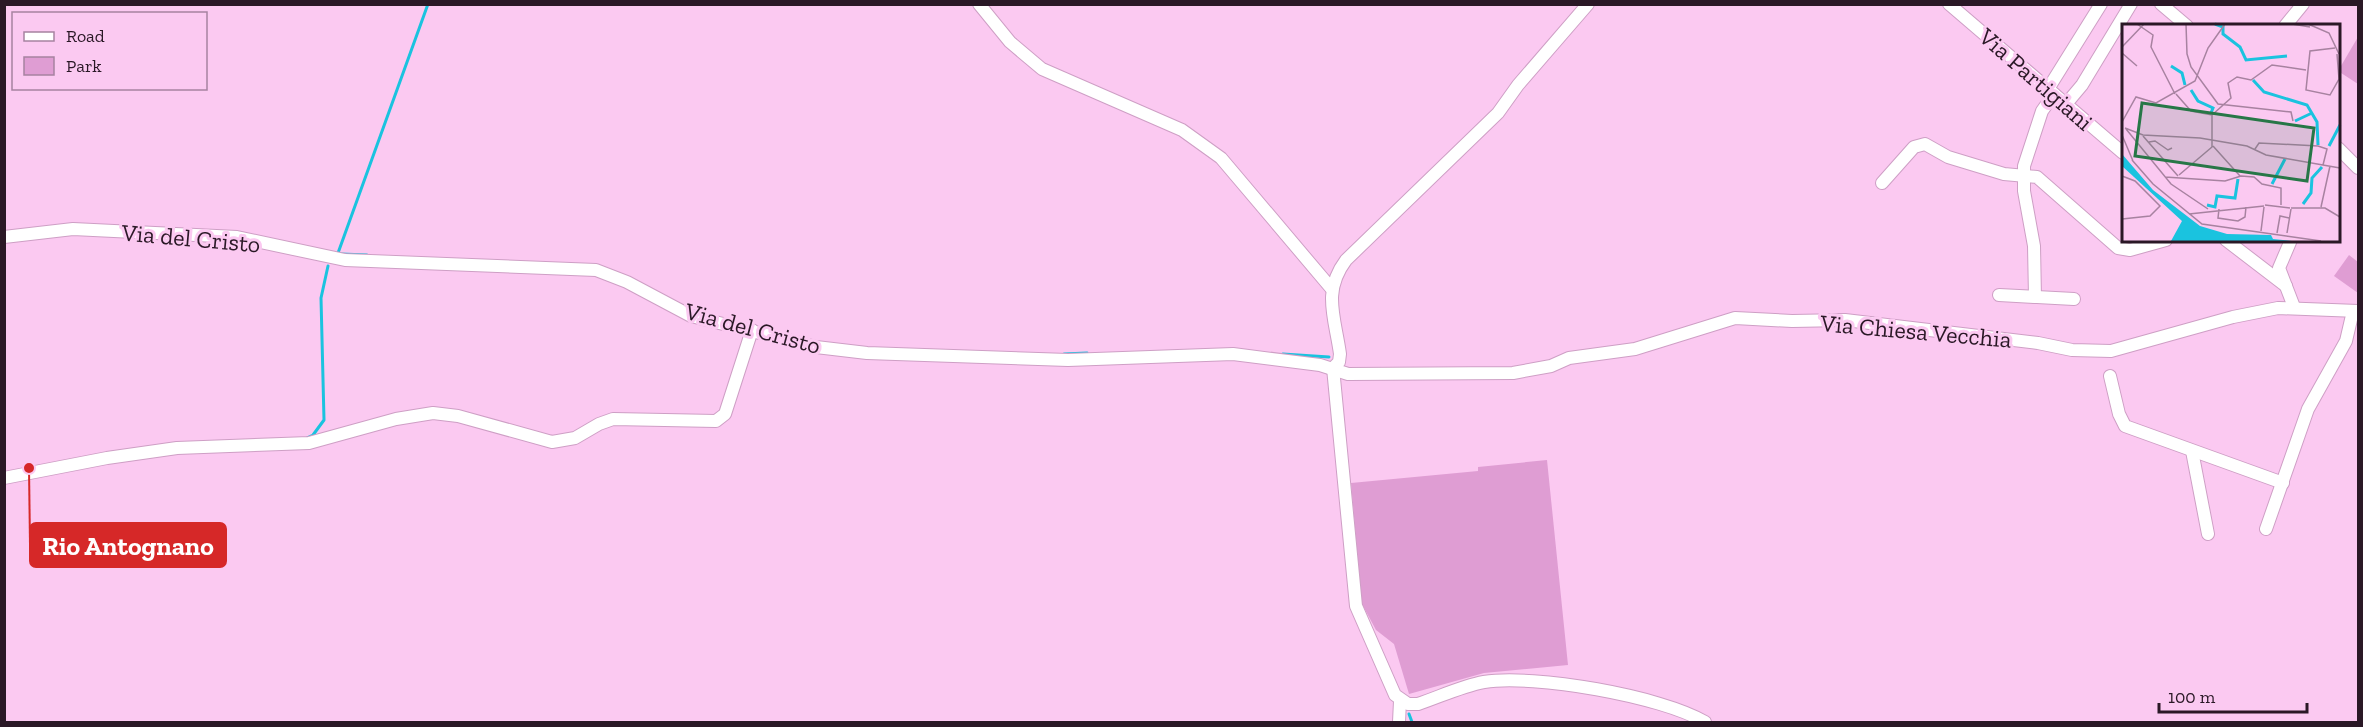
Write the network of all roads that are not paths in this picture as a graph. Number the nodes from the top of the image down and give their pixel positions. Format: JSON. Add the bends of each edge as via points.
{"nodes":[{"id":1,"x":980,"y":4,"type":"edge"},
{"id":2,"x":1588,"y":4,"type":"edge"},
{"id":3,"x":1949,"y":4,"type":"edge"},
{"id":4,"x":2101,"y":4,"type":"edge"},
{"id":5,"x":2132,"y":4,"type":"edge"},
{"id":6,"x":2161,"y":4,"type":"edge"},
{"id":7,"x":2303,"y":4,"type":"edge"},
{"id":8,"x":2185,"y":24,"type":"edge"},
{"id":9,"x":2287,"y":24,"type":"edge"},
{"id":10,"x":2051,"y":92,"type":"junction"},
{"id":11,"x":2066,"y":104,"type":"junction"},
{"id":12,"x":2339,"y":150,"type":"edge"},
{"id":13,"x":2122,"y":152,"type":"edge"},
{"id":14,"x":2358,"y":168,"type":"edge"},
{"id":15,"x":2024,"y":175,"type":"junction"},
{"id":16,"x":1882,"y":183,"type":"dead end"},
{"id":17,"x":4,"y":237,"type":"edge"},
{"id":18,"x":2159,"y":242,"type":"edge"},
{"id":19,"x":2228,"y":242,"type":"edge"},
{"id":20,"x":2290,"y":242,"type":"edge"},
{"id":21,"x":1355,"y":252,"type":"junction"},
{"id":22,"x":2280,"y":262,"type":"junction"},
{"id":23,"x":2259,"y":267,"type":"junction"},
{"id":24,"x":2286,"y":286,"type":"junction"},
{"id":25,"x":1331,"y":288,"type":"junction"},
{"id":26,"x":1999,"y":296,"type":"dead end"},
{"id":27,"x":2035,"y":297,"type":"junction"},
{"id":28,"x":2074,"y":299,"type":"dead end"},
{"id":29,"x":2294,"y":307,"type":"junction"},
{"id":30,"x":2356,"y":311,"type":"edge"},
{"id":31,"x":1336,"y":324,"type":"junction"},
{"id":32,"x":752,"y":330,"type":"junction"},
{"id":33,"x":2111,"y":351,"type":"junction"},
{"id":34,"x":1333,"y":368,"type":"junction"},
{"id":35,"x":2192,"y":451,"type":"junction"},
{"id":36,"x":4,"y":478,"type":"edge"},
{"id":37,"x":2283,"y":483,"type":"junction"},
{"id":38,"x":2266,"y":529,"type":"dead end"},
{"id":39,"x":2208,"y":534,"type":"dead end"},
{"id":40,"x":1400,"y":701,"type":"junction"},
{"id":41,"x":1399,"y":723,"type":"edge"},
{"id":42,"x":1705,"y":723,"type":"edge"}],
"edges":[{"from":1,"to":25,"type":"street","via":[[1010,42],[1042,69],[1182,130],[1221,158]]},
{"from":2,"to":21,"type":"street","via":[[1498,113]]},
{"from":3,"to":10,"type":"street","name":"Via Partigiani"},
{"from":4,"to":10,"type":"street"},
{"from":5,"to":11,"type":"street"},
{"from":6,"to":8,"type":"street"},
{"from":7,"to":9,"type":"street"},
{"from":10,"to":11,"type":"street","name":"Via Partigiani"},
{"from":10,"to":15,"type":"street","via":[[2025,159]]},
{"from":11,"to":13,"type":"street","name":"Via Partigiani"},
{"from":12,"to":14,"type":"street"},
{"from":15,"to":16,"type":"street","via":[[2004,174],[1948,157],[1925,144],[1914,147]]},
{"from":15,"to":18,"type":"street","via":[[2037,177],[2118,248],[2130,250]]},
{"from":15,"to":27,"type":"street","via":[[2034,246]]},
{"from":17,"to":32,"type":"street","name":"Via del Cristo","via":[[73,228],[237,237],[345,260],[596,270],[691,316]]},
{"from":19,"to":23,"type":"street"},
{"from":20,"to":22,"type":"street"},
{"from":21,"to":25,"type":"street","via":[[1337,273]]},
{"from":21,"to":31,"type":"street","via":[[1339,289]]},
{"from":22,"to":23,"type":"street","via":[[2271,268]]},
{"from":22,"to":24,"type":"street"},
{"from":23,"to":24,"type":"street"},
{"from":24,"to":29,"type":"street"},
{"from":25,"to":31,"type":"street"},
{"from":26,"to":27,"type":"street"},
{"from":27,"to":28,"type":"street"},
{"from":29,"to":30,"type":"street","name":"Via Chiesa Vecchia"},
{"from":29,"to":33,"type":"street","name":"Via Chiesa Vecchia","via":[[2233,317]]},
{"from":30,"to":37,"type":"street","via":[[2346,341],[2308,409]]},
{"from":31,"to":34,"type":"street","via":[[1340,354]]},
{"from":32,"to":34,"type":"street","name":"Via del Cristo","via":[[816,347],[867,353],[1068,360],[1233,354]]},
{"from":32,"to":36,"type":"street","via":[[725,414],[716,420],[613,419],[574,438],[552,442],[433,413],[366,426],[309,443],[177,448]]},
{"from":33,"to":34,"type":"street","name":"Via Chiesa Vecchia","via":[[2072,350],[1845,320],[1735,318],[1635,349],[1569,358],[1551,366],[1513,373],[1348,374]]},
{"from":33,"to":35,"type":"street","via":[[2110,376],[2122,423]]},
{"from":34,"to":40,"type":"street","via":[[1356,606]]},
{"from":35,"to":37,"type":"street"},
{"from":35,"to":39,"type":"street"},
{"from":37,"to":38,"type":"street"},
{"from":40,"to":41,"type":"street"},
{"from":40,"to":42,"type":"street","via":[[1418,704],[1482,682],[1540,680],[1650,701]]}]}
